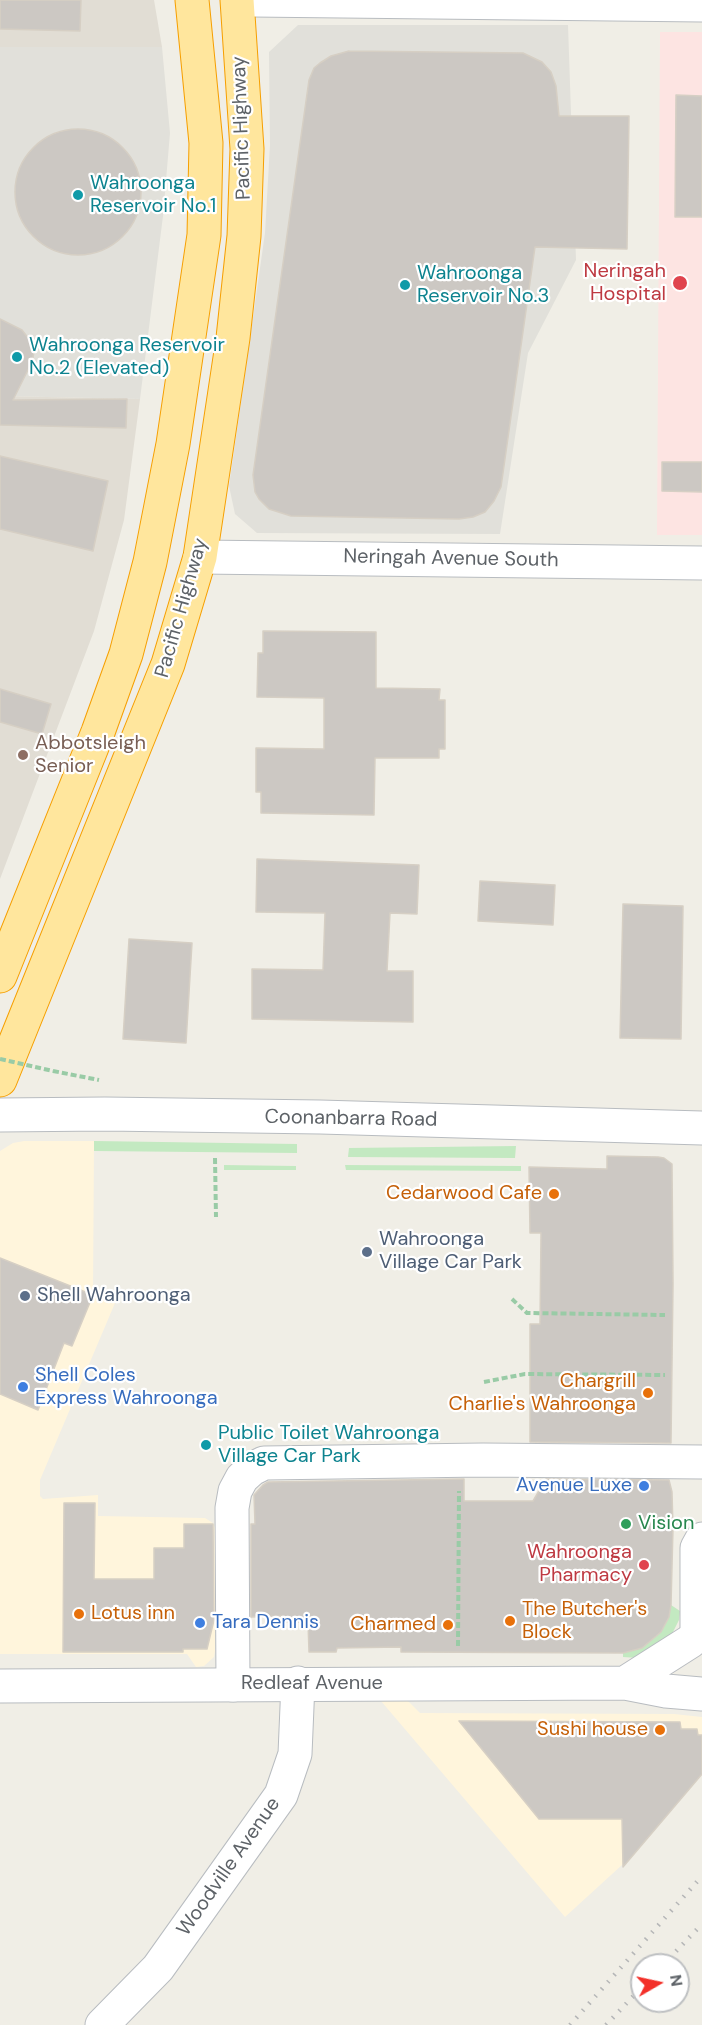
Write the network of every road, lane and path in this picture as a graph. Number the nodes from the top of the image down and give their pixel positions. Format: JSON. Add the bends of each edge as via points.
{"nodes":[{"id":1,"x":192,"y":0,"type":"edge"},
{"id":2,"x":237,"y":0,"type":"edge"},
{"id":3,"x":252,"y":0,"type":"edge"},
{"id":4,"x":702,"y":5,"type":"edge"},
{"id":5,"x":200,"y":557,"type":"junction"},
{"id":6,"x":702,"y":563,"type":"edge"},
{"id":7,"x":0,"y":976,"type":"edge"},
{"id":8,"x":0,"y":1059,"type":"edge"},
{"id":9,"x":0,"y":1080,"type":"edge"},
{"id":10,"x":104,"y":1080,"type":"dead end"},
{"id":11,"x":0,"y":1116,"type":"edge"},
{"id":12,"x":702,"y":1128,"type":"edge"},
{"id":13,"x":215,"y":1158,"type":"dead end"},
{"id":14,"x":216,"y":1217,"type":"dead end"},
{"id":15,"x":512,"y":1299,"type":"dead end"},
{"id":16,"x":665,"y":1315,"type":"dead end"},
{"id":17,"x":665,"y":1375,"type":"dead end"},
{"id":18,"x":484,"y":1382,"type":"dead end"},
{"id":19,"x":459,"y":1460,"type":"junction"},
{"id":20,"x":702,"y":1462,"type":"edge"},
{"id":21,"x":702,"y":1539,"type":"edge"},
{"id":22,"x":697,"y":1635,"type":"edge"},
{"id":23,"x":458,"y":1646,"type":"dead end"},
{"id":24,"x":298,"y":1683,"type":"junction"},
{"id":25,"x":625,"y":1683,"type":"junction"},
{"id":26,"x":232,"y":1685,"type":"junction"},
{"id":27,"x":0,"y":1686,"type":"edge"},
{"id":28,"x":702,"y":1693,"type":"edge"},
{"id":29,"x":102,"y":2025,"type":"edge"}],
"edges":[{"from":1,"to":7,"type":"highway","name":"Pacific Highway","via":[[206,143],[204,235],[155,538],[126,654]]},
{"from":2,"to":5,"type":"highway","name":"Pacific Highway","via":[[247,149],[244,236]]},
{"from":3,"to":4,"type":"street"},
{"from":5,"to":6,"type":"street","name":"Neringah Avenue South"},
{"from":5,"to":9,"type":"highway","name":"Pacific Highway","via":[[168,664]]},
{"from":8,"to":10,"type":"path","bridge":true},
{"from":11,"to":12,"type":"street","name":"Coonanbarra Road","via":[[308,1117]]},
{"from":13,"to":14,"type":"path"},
{"from":15,"to":16,"type":"path","via":[[527,1313]]},
{"from":17,"to":18,"type":"path","via":[[525,1374]]},
{"from":19,"to":20,"type":"street"},
{"from":19,"to":23,"type":"path"},
{"from":19,"to":26,"type":"street","via":[[264,1463],[252,1468],[235,1491],[232,1508]]},
{"from":21,"to":22,"type":"street","via":[[697,1548]]},
{"from":22,"to":25,"type":"street"},
{"from":22,"to":28,"type":"street","via":[[686,1661],[691,1680]]},
{"from":24,"to":25,"type":"street","name":"Redleaf Avenue"},
{"from":24,"to":26,"type":"street","name":"Redleaf Avenue"},
{"from":24,"to":29,"type":"street","name":"Woodville Avenue","via":[[295,1754],[281,1795],[158,1968]]},
{"from":25,"to":28,"type":"street","name":"Redleaf Avenue"},
{"from":26,"to":27,"type":"street","name":"Redleaf Avenue"}]}
